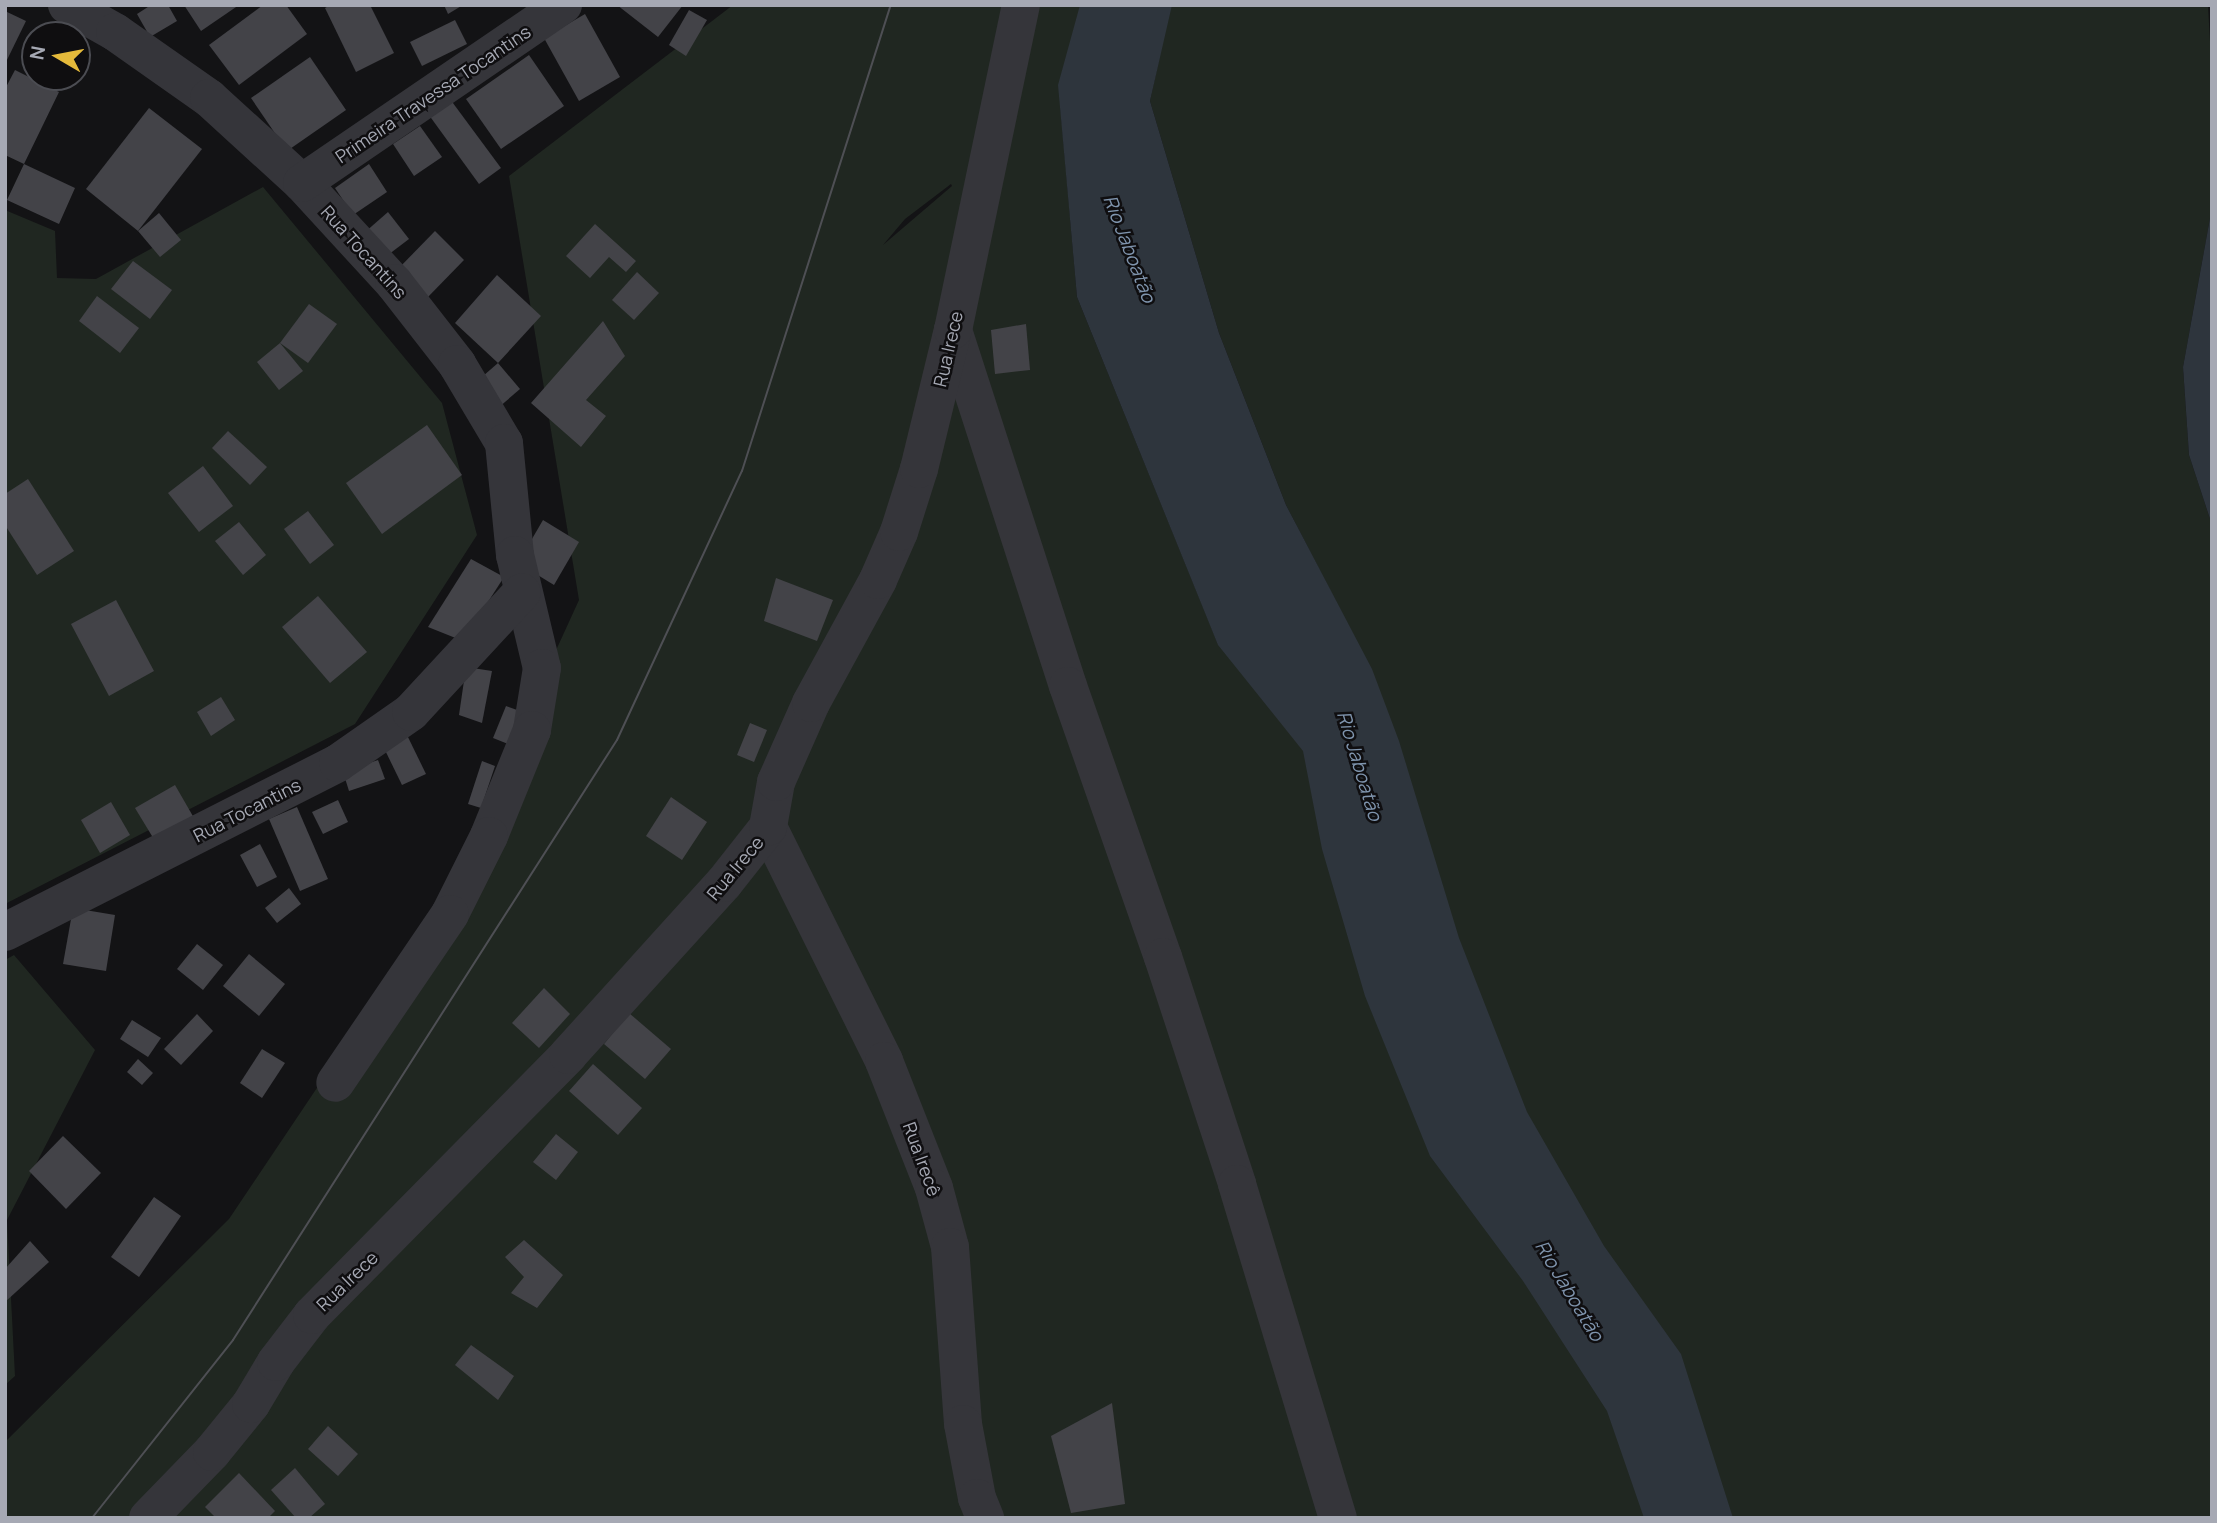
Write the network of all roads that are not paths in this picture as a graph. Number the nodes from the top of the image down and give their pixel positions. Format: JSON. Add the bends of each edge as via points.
{"nodes":[{"id":1,"x":67,"y":5,"type":"edge"},
{"id":2,"x":563,"y":5,"type":"edge"},
{"id":3,"x":1021,"y":5,"type":"edge"},
{"id":4,"x":302,"y":183,"type":"junction"},
{"id":5,"x":953,"y":330,"type":"junction"},
{"id":6,"x":522,"y":592,"type":"junction"},
{"id":7,"x":768,"y":827,"type":"junction"},
{"id":8,"x":5,"y":932,"type":"edge"},
{"id":9,"x":335,"y":1083,"type":"dead end"},
{"id":10,"x":148,"y":1518,"type":"edge"},
{"id":11,"x":985,"y":1518,"type":"edge"},
{"id":12,"x":1338,"y":1518,"type":"edge"}],
"edges":[{"from":1,"to":4,"type":"street","name":"Rua Tocantins","via":[[115,32],[209,98]]},
{"from":2,"to":4,"type":"street","name":"Primeira Travessa Tocantins"},
{"from":3,"to":5,"type":"street","name":"Rua Irece"},
{"from":4,"to":6,"type":"street","name":"Rua Tocantins","via":[[394,283],[441,344],[504,443]]},
{"from":5,"to":7,"type":"street","name":"Rua Irece","via":[[899,532],[856,625],[806,714],[776,782]]},
{"from":5,"to":12,"type":"street","via":[[1237,1184]]},
{"from":6,"to":8,"type":"street","name":"Rua Tocantins","via":[[411,712],[338,763]]},
{"from":6,"to":9,"type":"street","name":"Rua Tocantins","via":[[542,668],[532,730],[489,836],[450,914]]},
{"from":7,"to":10,"type":"street","name":"Rua Irece","via":[[724,883],[568,1055],[312,1315],[251,1404]]},
{"from":7,"to":11,"type":"street","name":"Rua Irecê","via":[[884,1061],[934,1188],[950,1247],[963,1423]]}]}
